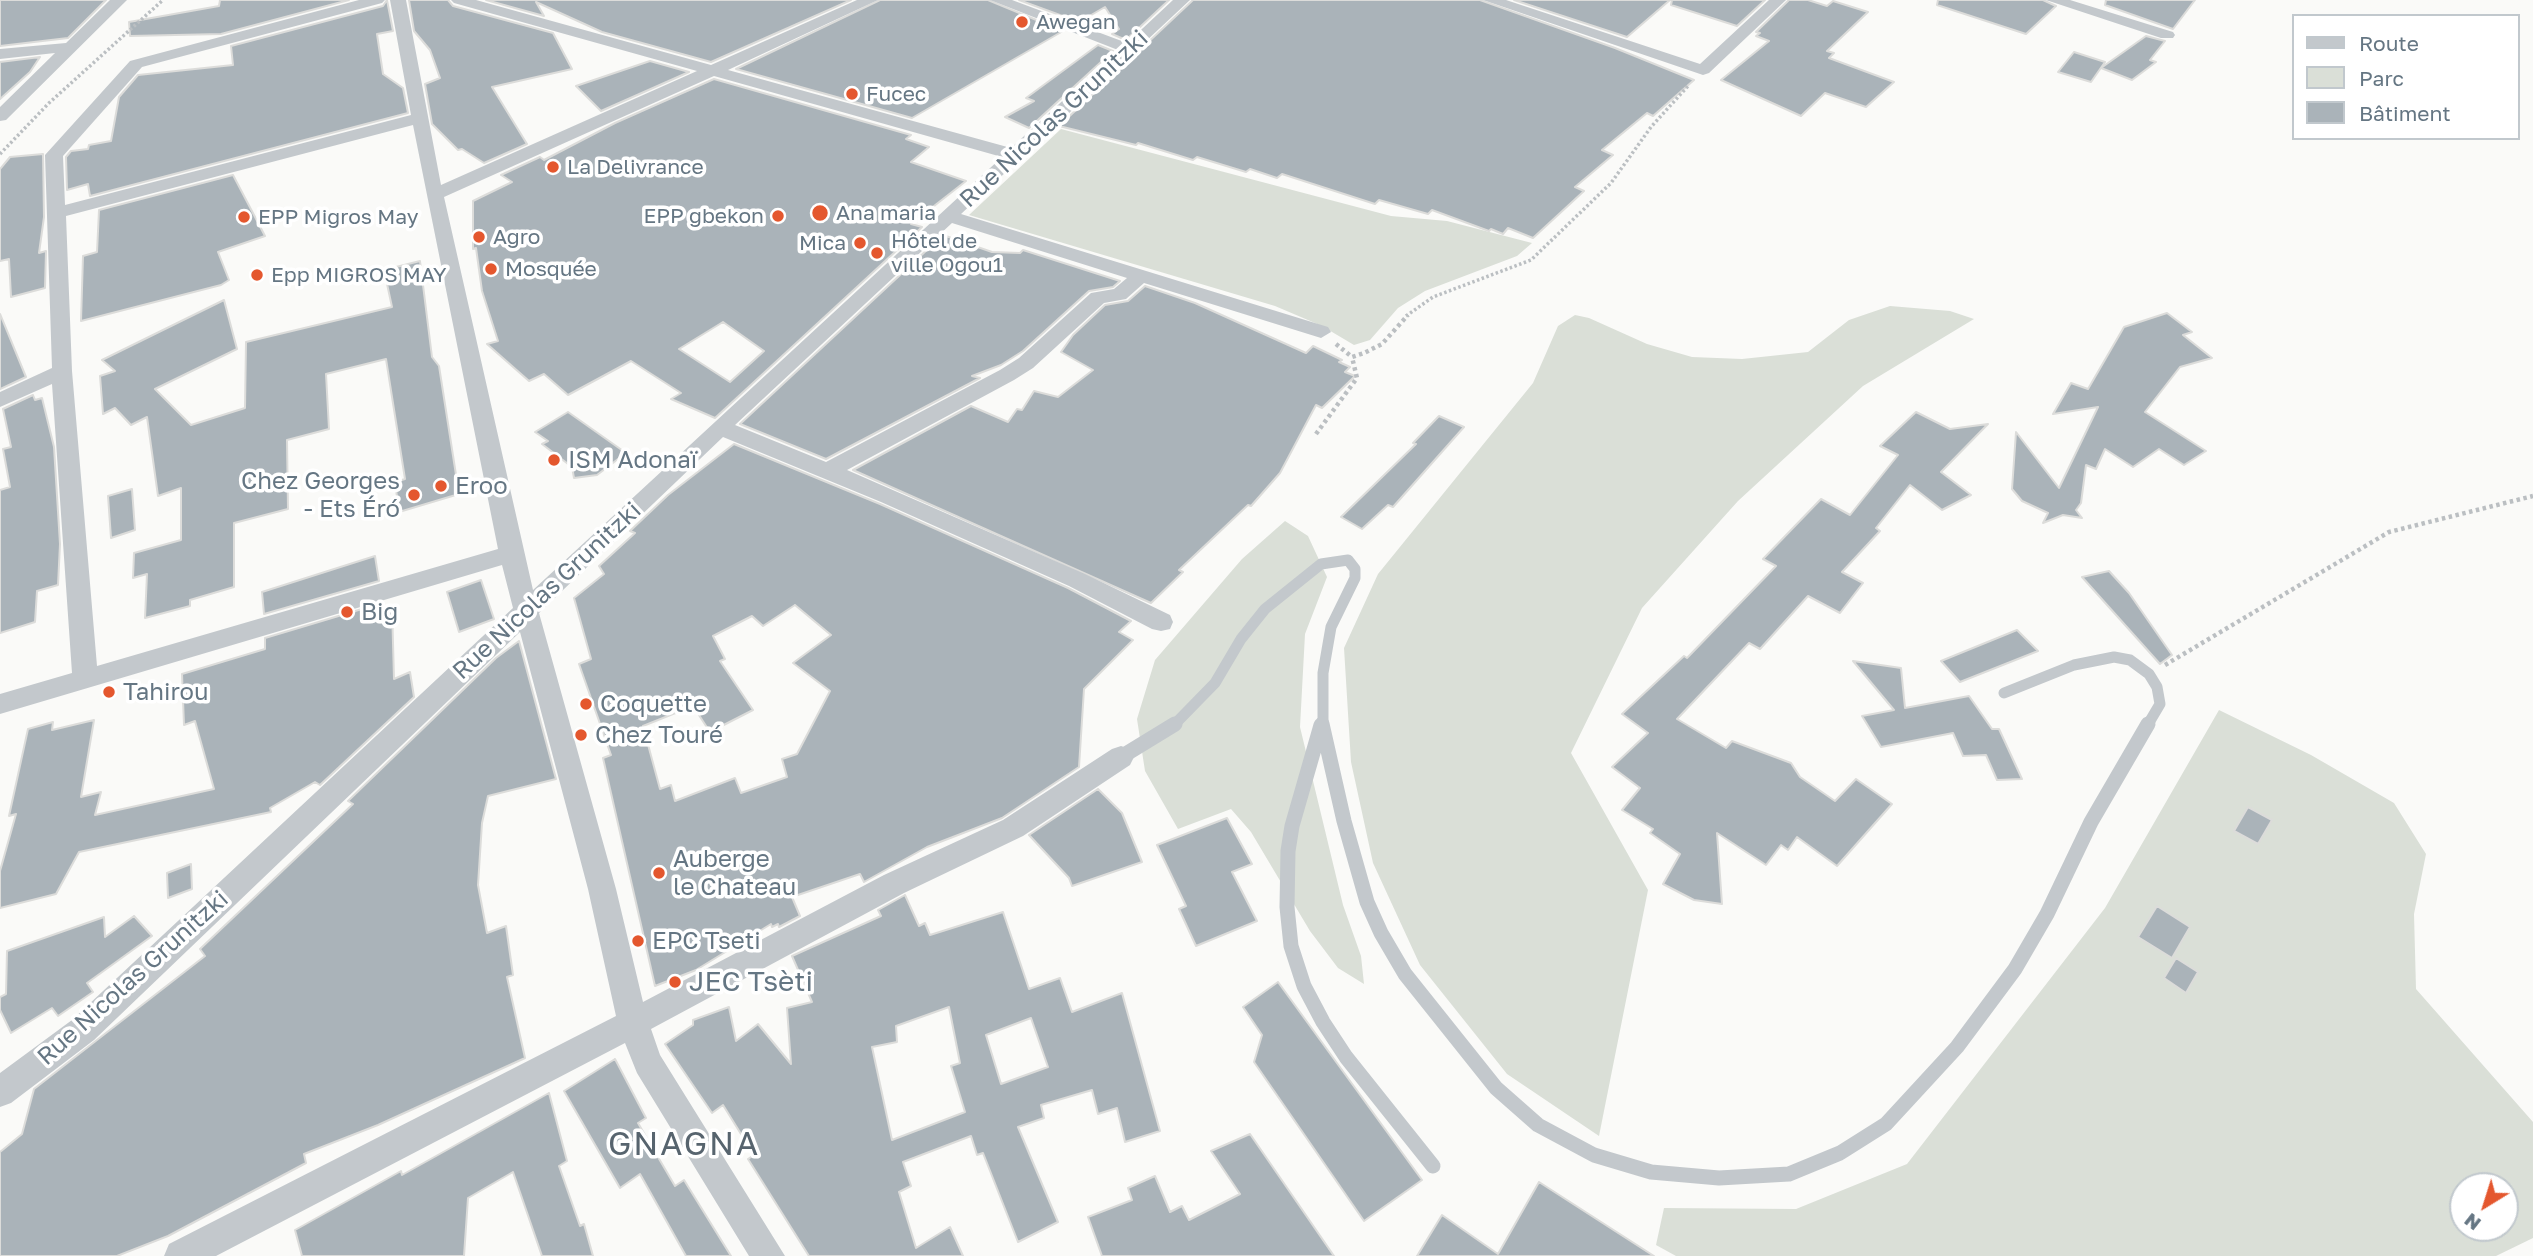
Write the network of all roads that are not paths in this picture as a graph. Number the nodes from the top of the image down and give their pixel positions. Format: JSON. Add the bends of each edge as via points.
{"nodes":[{"id":1,"x":119,"y":0,"type":"edge"},
{"id":2,"x":377,"y":0,"type":"edge"},
{"id":3,"x":398,"y":0,"type":"edge"},
{"id":4,"x":459,"y":0,"type":"edge"},
{"id":5,"x":870,"y":0,"type":"edge"},
{"id":6,"x":998,"y":0,"type":"edge"},
{"id":7,"x":1182,"y":0,"type":"edge"},
{"id":8,"x":1492,"y":0,"type":"edge"},
{"id":9,"x":1778,"y":0,"type":"edge"},
{"id":10,"x":2054,"y":0,"type":"edge"},
{"id":11,"x":2167,"y":34,"type":"dead end"},
{"id":12,"x":71,"y":47,"type":"junction"},
{"id":13,"x":1129,"y":48,"type":"junction"},
{"id":14,"x":0,"y":54,"type":"edge"},
{"id":15,"x":717,"y":70,"type":"junction"},
{"id":16,"x":0,"y":116,"type":"edge"},
{"id":17,"x":420,"y":118,"type":"junction"},
{"id":18,"x":1015,"y":155,"type":"junction"},
{"id":19,"x":434,"y":195,"type":"junction"},
{"id":20,"x":57,"y":213,"type":"junction"},
{"id":21,"x":948,"y":216,"type":"junction"},
{"id":22,"x":1141,"y":276,"type":"junction"},
{"id":23,"x":1321,"y":332,"type":"road end"},
{"id":24,"x":62,"y":371,"type":"junction"},
{"id":25,"x":0,"y":400,"type":"edge"},
{"id":26,"x":720,"y":427,"type":"junction"},
{"id":27,"x":829,"y":470,"type":"junction"},
{"id":28,"x":511,"y":554,"type":"junction"},
{"id":29,"x":525,"y":612,"type":"junction"},
{"id":30,"x":1161,"y":622,"type":"dead end"},
{"id":31,"x":85,"y":679,"type":"junction"},
{"id":32,"x":2004,"y":693,"type":"dead end"},
{"id":33,"x":0,"y":704,"type":"edge"},
{"id":34,"x":1322,"y":722,"type":"junction"},
{"id":35,"x":1121,"y":757,"type":"joint"},
{"id":36,"x":633,"y":1023,"type":"junction"},
{"id":37,"x":0,"y":1091,"type":"edge"},
{"id":38,"x":1433,"y":1166,"type":"dead end"},
{"id":39,"x":181,"y":1256,"type":"edge"},
{"id":40,"x":768,"y":1256,"type":"edge"}],
"edges":[{"from":1,"to":12,"type":"street"},
{"from":2,"to":20,"type":"street","via":[[135,64],[54,155]]},
{"from":3,"to":17,"type":"street"},
{"from":4,"to":15,"type":"street"},
{"from":5,"to":15,"type":"street"},
{"from":6,"to":13,"type":"street"},
{"from":7,"to":13,"type":"street","name":"Rue Nicolas Grunitzki"},
{"from":8,"to":9,"type":"street","via":[[1703,70]]},
{"from":10,"to":11,"type":"street"},
{"from":12,"to":14,"type":"street"},
{"from":12,"to":16,"type":"street"},
{"from":13,"to":18,"type":"street","name":"Rue Nicolas Grunitzki"},
{"from":15,"to":18,"type":"street"},
{"from":15,"to":19,"type":"street"},
{"from":17,"to":19,"type":"street"},
{"from":17,"to":20,"type":"street"},
{"from":18,"to":21,"type":"street","name":"Rue Nicolas Grunitzki"},
{"from":19,"to":28,"type":"street"},
{"from":20,"to":24,"type":"street"},
{"from":21,"to":22,"type":"street"},
{"from":21,"to":26,"type":"street","name":"Rue Nicolas Grunitzki"},
{"from":22,"to":23,"type":"street"},
{"from":22,"to":27,"type":"street","via":[[1119,295],[1098,297],[1007,375]]},
{"from":24,"to":25,"type":"street"},
{"from":24,"to":31,"type":"street"},
{"from":26,"to":27,"type":"street"},
{"from":26,"to":29,"type":"street","name":"Rue Nicolas Grunitzki"},
{"from":27,"to":30,"type":"street"},
{"from":28,"to":29,"type":"street"},
{"from":28,"to":31,"type":"street"},
{"from":29,"to":36,"type":"street","via":[[602,889]]},
{"from":29,"to":37,"type":"street","name":"Rue Nicolas Grunitzki","via":[[83,1030]]},
{"from":31,"to":33,"type":"street"},
{"from":32,"to":34,"type":"lane","via":[[2098,658],[2130,660],[2149,674],[2160,704],[2091,822],[2015,969],[1957,1047],[1886,1124],[1840,1153],[1789,1174],[1719,1178],[1651,1172],[1594,1155],[1538,1125],[1496,1088],[1405,974],[1381,933],[1367,902],[1344,821]]},
{"from":34,"to":35,"type":"lane","via":[[1331,627],[1355,578],[1353,565],[1340,559],[1306,573],[1265,609],[1197,704],[1171,728]]},
{"from":34,"to":38,"type":"lane","via":[[1288,851],[1292,946],[1304,986],[1323,1022]]},
{"from":35,"to":36,"type":"street","via":[[1013,828],[894,884]]},
{"from":36,"to":39,"type":"street"},
{"from":36,"to":40,"type":"street","via":[[648,1063]]}]}
